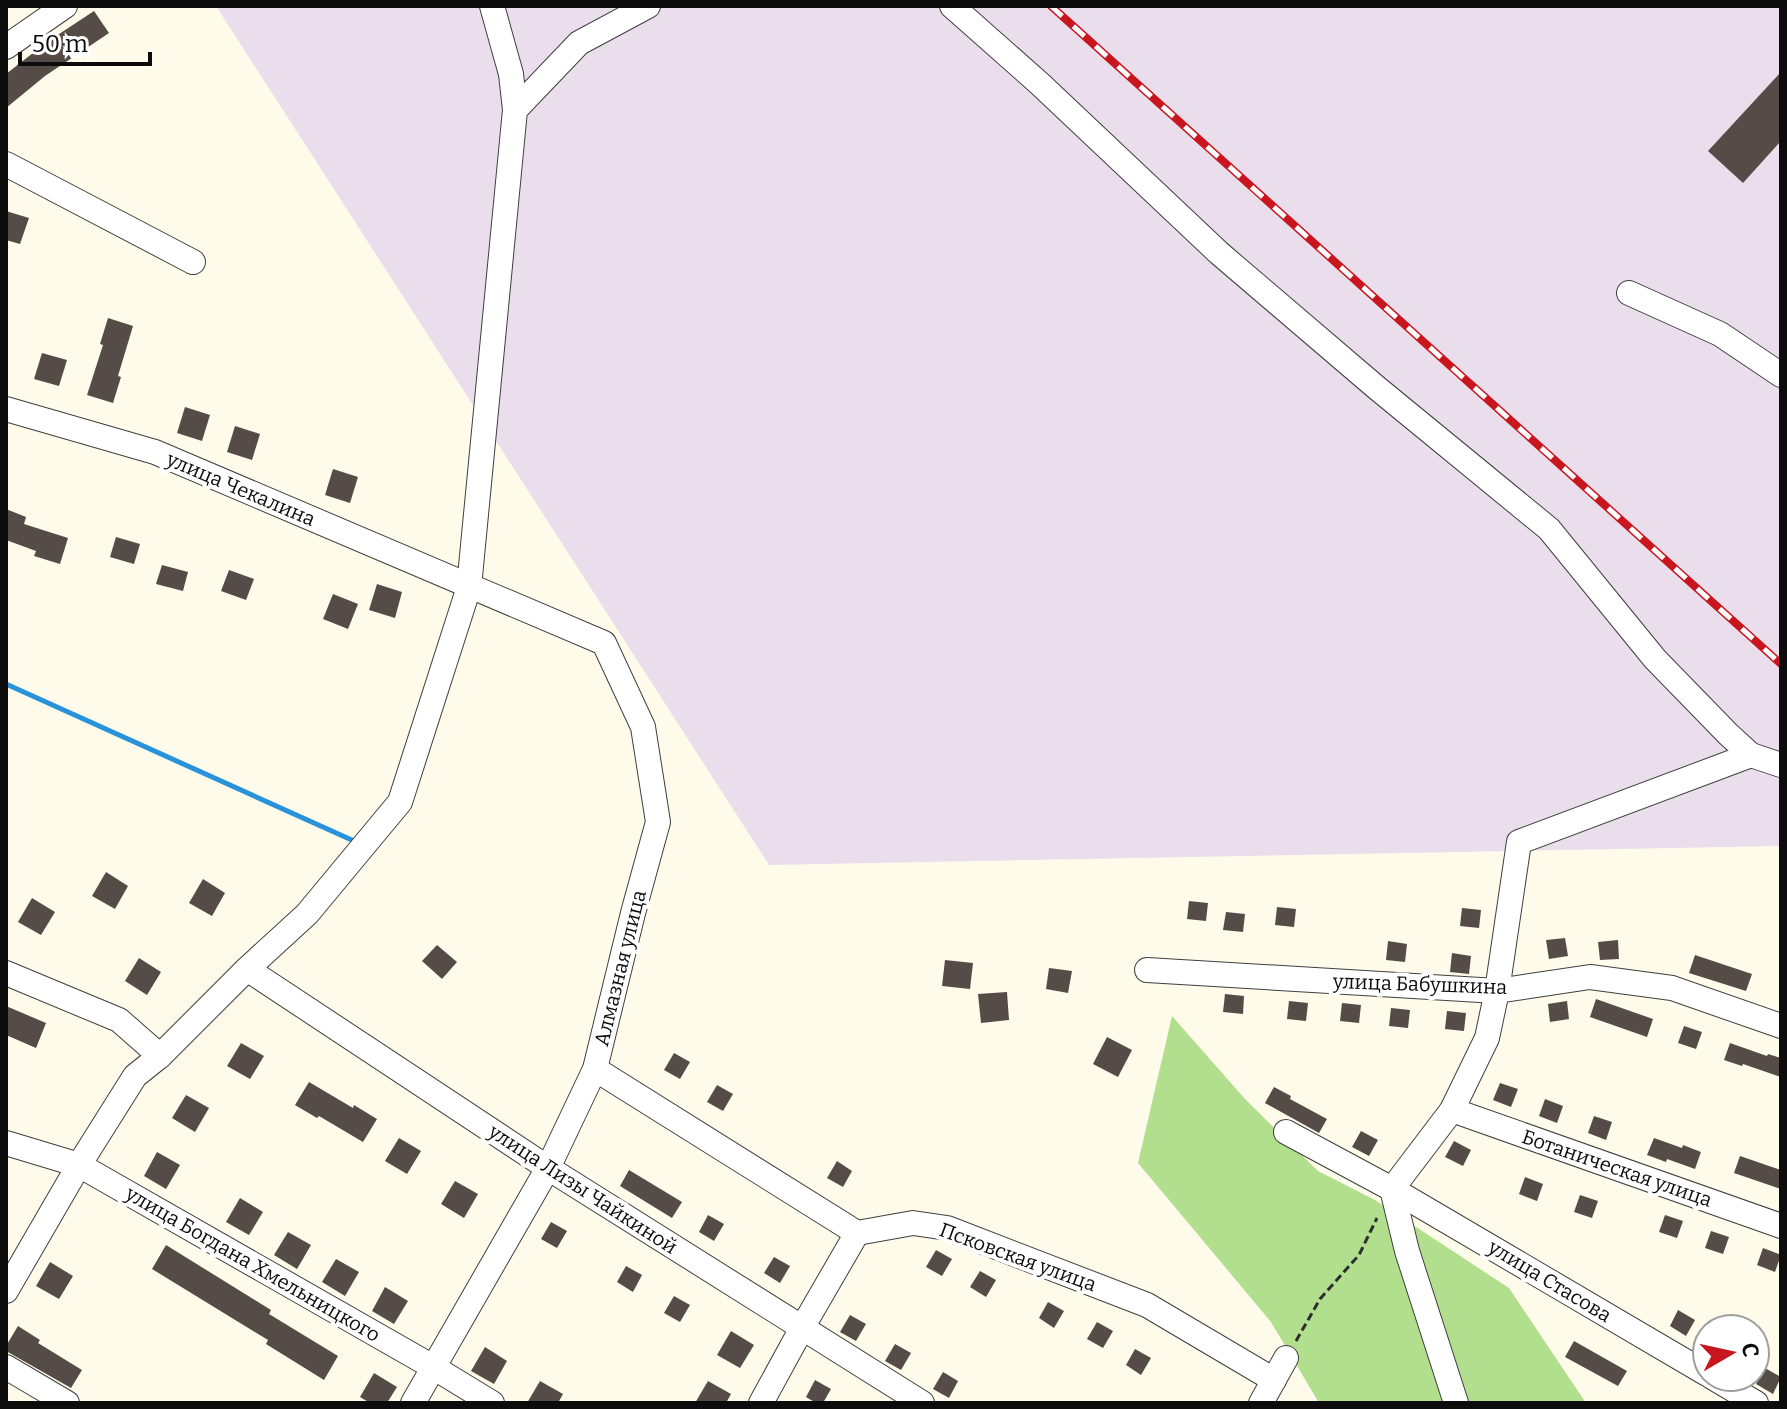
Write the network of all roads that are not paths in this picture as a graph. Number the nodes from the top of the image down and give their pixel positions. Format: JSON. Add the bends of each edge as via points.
{"nodes":[{"id":1,"x":65,"y":6,"type":"edge"},
{"id":2,"x":492,"y":6,"type":"edge"},
{"id":3,"x":648,"y":6,"type":"edge"},
{"id":4,"x":952,"y":6,"type":"edge"},
{"id":5,"x":6,"y":47,"type":"edge"},
{"id":6,"x":515,"y":110,"type":"junction"},
{"id":7,"x":6,"y":164,"type":"edge"},
{"id":8,"x":193,"y":262,"type":"dead end"},
{"id":9,"x":1629,"y":293,"type":"dead end"},
{"id":10,"x":1781,"y":375,"type":"edge"},
{"id":11,"x":6,"y":409,"type":"edge"},
{"id":12,"x":469,"y":587,"type":"junction"},
{"id":13,"x":1751,"y":755,"type":"junction"},
{"id":14,"x":1781,"y":765,"type":"edge"},
{"id":15,"x":247,"y":969,"type":"junction"},
{"id":16,"x":1147,"y":970,"type":"dead end"},
{"id":17,"x":6,"y":973,"type":"edge"},
{"id":18,"x":1497,"y":991,"type":"junction"},
{"id":19,"x":1781,"y":1026,"type":"edge"},
{"id":20,"x":160,"y":1056,"type":"junction"},
{"id":21,"x":595,"y":1069,"type":"junction"},
{"id":22,"x":1452,"y":1110,"type":"junction"},
{"id":23,"x":1286,"y":1132,"type":"dead end"},
{"id":24,"x":6,"y":1143,"type":"edge"},
{"id":25,"x":79,"y":1165,"type":"junction"},
{"id":26,"x":548,"y":1168,"type":"junction"},
{"id":27,"x":1392,"y":1189,"type":"junction"},
{"id":28,"x":1781,"y":1226,"type":"edge"},
{"id":29,"x":857,"y":1233,"type":"junction"},
{"id":30,"x":6,"y":1291,"type":"edge"},
{"id":31,"x":802,"y":1328,"type":"junction"},
{"id":32,"x":1286,"y":1358,"type":"road end"},
{"id":33,"x":1691,"y":1365,"type":"edge"},
{"id":34,"x":6,"y":1367,"type":"edge"},
{"id":35,"x":433,"y":1367,"type":"junction"},
{"id":36,"x":1274,"y":1380,"type":"junction"},
{"id":37,"x":1739,"y":1393,"type":"edge"},
{"id":38,"x":67,"y":1403,"type":"edge"},
{"id":39,"x":413,"y":1403,"type":"edge"},
{"id":40,"x":492,"y":1403,"type":"edge"},
{"id":41,"x":761,"y":1403,"type":"edge"},
{"id":42,"x":922,"y":1403,"type":"edge"},
{"id":43,"x":1261,"y":1403,"type":"edge"},
{"id":44,"x":1456,"y":1403,"type":"edge"},
{"id":45,"x":1756,"y":1403,"type":"edge"}],
"edges":[{"from":1,"to":5,"type":"street"},
{"from":2,"to":6,"type":"street"},
{"from":3,"to":6,"type":"street","via":[[579,43]]},
{"from":4,"to":13,"type":"street","via":[[1219,253],[1549,529],[1655,659]]},
{"from":6,"to":12,"type":"street"},
{"from":7,"to":8,"type":"street"},
{"from":9,"to":10,"type":"street","via":[[1720,334]]},
{"from":11,"to":12,"type":"street","name":"улица Чекалина","via":[[155,452]]},
{"from":12,"to":15,"type":"street","via":[[400,802],[307,914]]},
{"from":12,"to":21,"type":"street","name":"Алмазная улица","via":[[604,643],[643,727],[658,822]]},
{"from":13,"to":14,"type":"street"},
{"from":13,"to":18,"type":"street","via":[[1519,842]]},
{"from":15,"to":20,"type":"street"},
{"from":15,"to":26,"type":"street","name":"улица Лизы Чайкиной"},
{"from":16,"to":18,"type":"street","name":"улица Бабушкина"},
{"from":17,"to":20,"type":"street","via":[[119,1020]]},
{"from":18,"to":19,"type":"street","name":"улица Бабушкина","via":[[1590,977],[1672,988]]},
{"from":18,"to":22,"type":"street","via":[[1487,1038]]},
{"from":20,"to":25,"type":"street","via":[[135,1076]]},
{"from":21,"to":26,"type":"street","name":"Алмазная улица"},
{"from":21,"to":29,"type":"street"},
{"from":22,"to":27,"type":"street"},
{"from":22,"to":28,"type":"street","name":"Ботаническая улица"},
{"from":23,"to":27,"type":"street","name":"улица Стасова"},
{"from":24,"to":25,"type":"street","name":"улица Богдана Хмельницкого"},
{"from":25,"to":30,"type":"street"},
{"from":25,"to":35,"type":"street","name":"улица Богдана Хмельницкого"},
{"from":26,"to":31,"type":"street","name":"улица Лизы Чайкиной"},
{"from":26,"to":35,"type":"street","name":"Алмазная улица"},
{"from":27,"to":33,"type":"street","name":"улица Стасова"},
{"from":27,"to":44,"type":"street"},
{"from":29,"to":31,"type":"street"},
{"from":29,"to":36,"type":"street","name":"Псковская улица","via":[[913,1223],[947,1228],[1147,1305]]},
{"from":31,"to":41,"type":"street"},
{"from":31,"to":42,"type":"street","name":"улица Лизы Чайкиной"},
{"from":32,"to":36,"type":"street"},
{"from":34,"to":38,"type":"street"},
{"from":35,"to":39,"type":"street","name":"Алмазная улица"},
{"from":35,"to":40,"type":"street","name":"улица Богдана Хмельницкого"},
{"from":36,"to":43,"type":"street"},
{"from":37,"to":45,"type":"street","name":"улица Стасова"}]}
